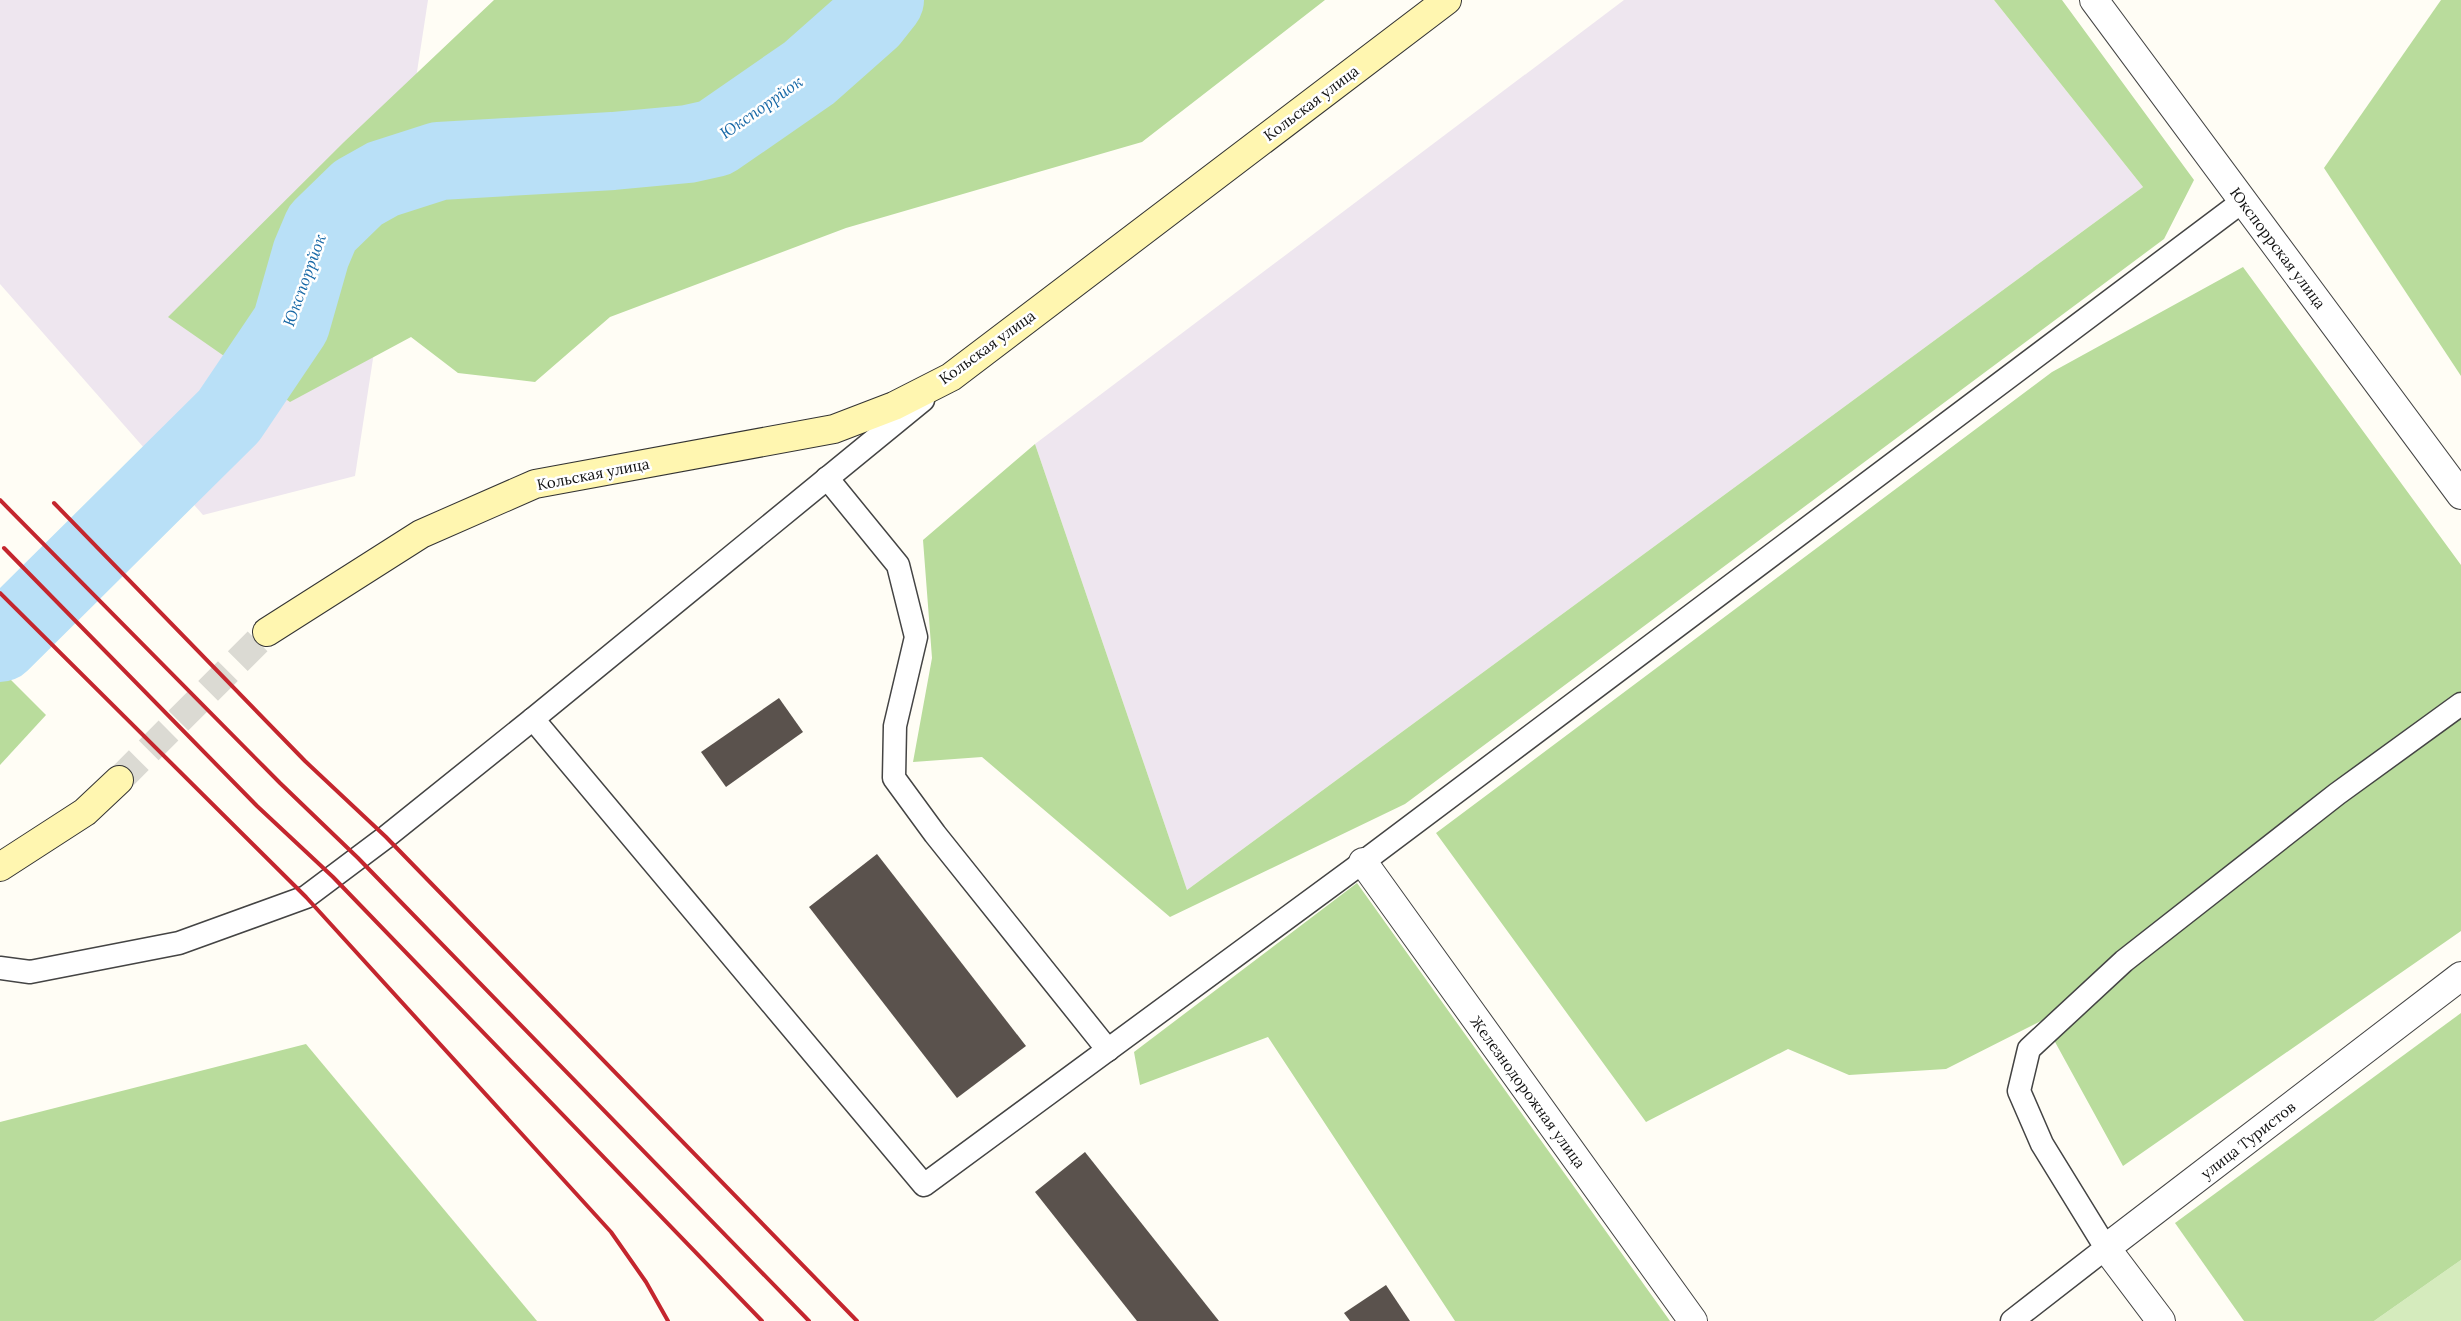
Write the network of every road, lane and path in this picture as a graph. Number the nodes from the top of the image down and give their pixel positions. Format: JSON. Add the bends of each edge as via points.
{"nodes":[{"id":1,"x":1447,"y":0,"type":"edge"},
{"id":2,"x":2094,"y":0,"type":"edge"},
{"id":3,"x":2243,"y":201,"type":"junction"},
{"id":4,"x":951,"y":377,"type":"junction"},
{"id":5,"x":827,"y":478,"type":"junction"},
{"id":6,"x":2461,"y":495,"type":"edge"},
{"id":7,"x":267,"y":632,"type":"tunnel mouth"},
{"id":8,"x":2461,"y":704,"type":"edge"},
{"id":9,"x":533,"y":719,"type":"junction"},
{"id":10,"x":119,"y":780,"type":"tunnel mouth"},
{"id":11,"x":1362,"y":862,"type":"junction"},
{"id":12,"x":0,"y":868,"type":"edge"},
{"id":13,"x":0,"y":968,"type":"edge"},
{"id":14,"x":2461,"y":976,"type":"edge"},
{"id":15,"x":1108,"y":1050,"type":"junction"},
{"id":16,"x":2106,"y":1248,"type":"junction"},
{"id":17,"x":1693,"y":1321,"type":"edge"},
{"id":18,"x":2012,"y":1321,"type":"edge"},
{"id":19,"x":2161,"y":1321,"type":"edge"}],
"edges":[{"from":1,"to":4,"type":"street","name":"Кольская улица"},
{"from":2,"to":3,"type":"street","name":"Юкспоррская улица"},
{"from":3,"to":6,"type":"street","name":"Юкспоррская улица"},
{"from":3,"to":11,"type":"lane"},
{"from":4,"to":5,"type":"lane"},
{"from":4,"to":7,"type":"street","name":"Кольская улица","via":[[894,406],[834,428],[535,484],[421,534]]},
{"from":5,"to":9,"type":"lane"},
{"from":5,"to":15,"type":"lane","via":[[898,565],[916,637],[895,726],[894,778]]},
{"from":8,"to":16,"type":"lane","via":[[2338,794],[2132,955],[2029,1049],[2019,1091],[2042,1144]]},
{"from":9,"to":13,"type":"lane","via":[[306,897],[179,943],[30,972]]},
{"from":9,"to":15,"type":"lane","via":[[924,1185]]},
{"from":10,"to":12,"type":"street","via":[[86,812]]},
{"from":11,"to":15,"type":"lane"},
{"from":11,"to":17,"type":"street","name":"Железнодорожная улица"},
{"from":14,"to":16,"type":"street","name":"улица Туристов"},
{"from":16,"to":18,"type":"lane"},
{"from":16,"to":19,"type":"street"}]}
